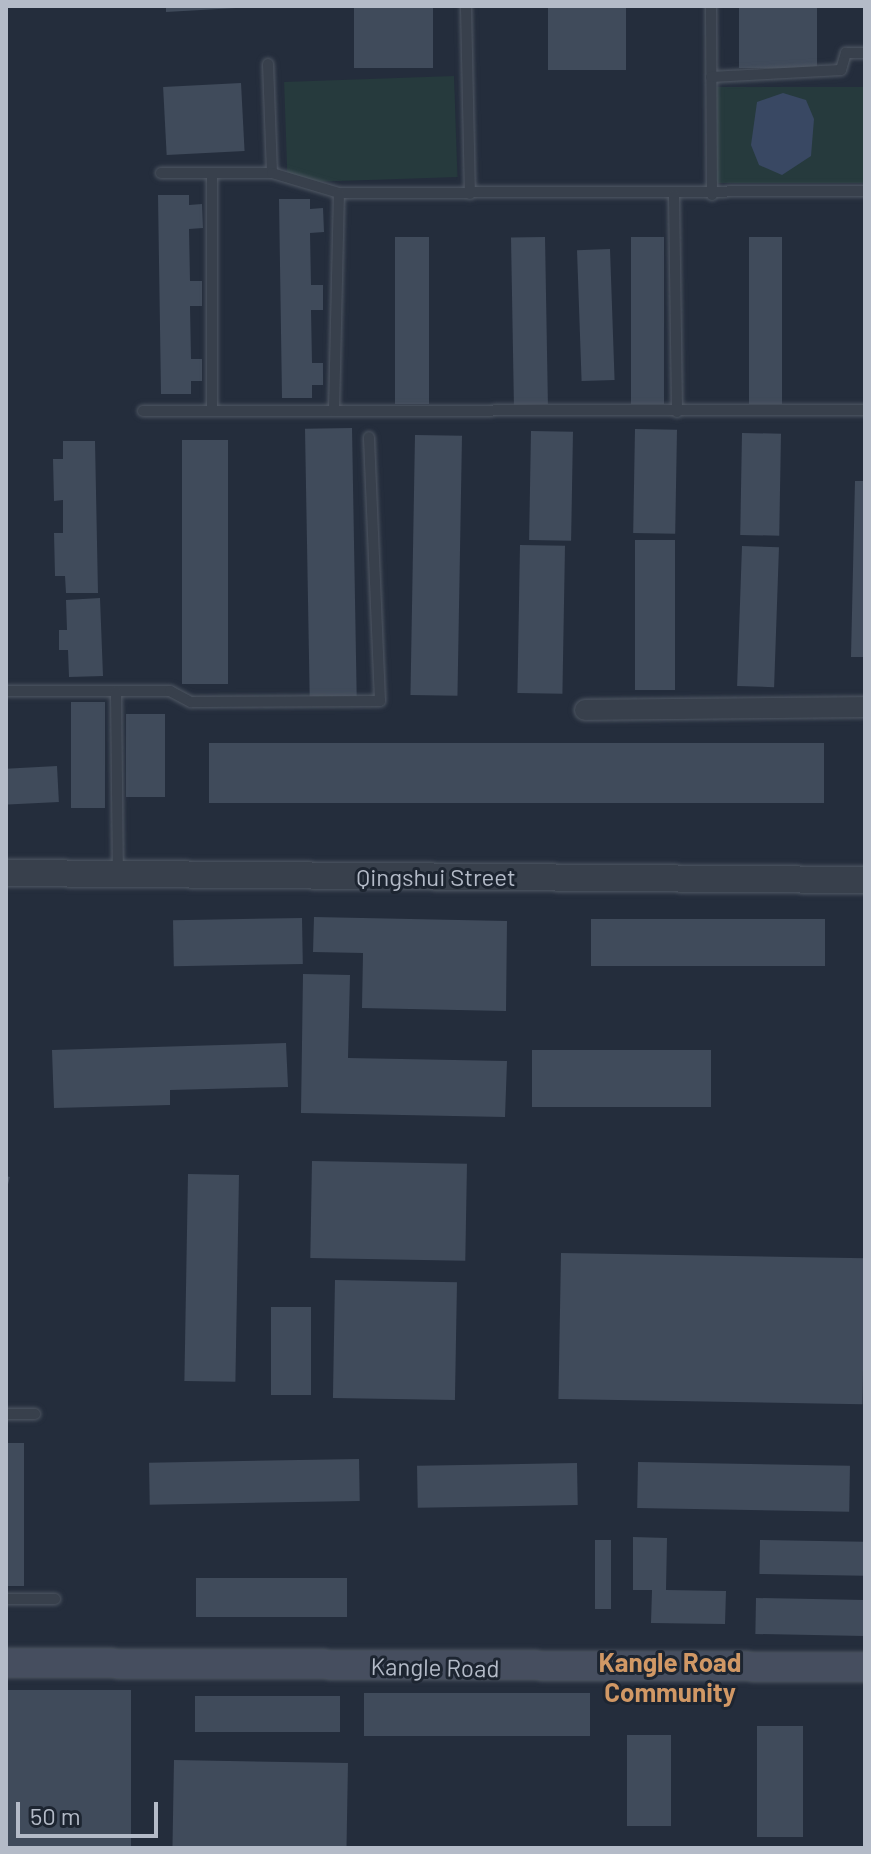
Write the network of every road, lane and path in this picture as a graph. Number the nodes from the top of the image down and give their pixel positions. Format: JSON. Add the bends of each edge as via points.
{"nodes":[{"id":1,"x":711,"y":6,"type":"edge"},
{"id":2,"x":466,"y":7,"type":"edge"},
{"id":3,"x":865,"y":53,"type":"edge"},
{"id":4,"x":268,"y":64,"type":"dead end"},
{"id":5,"x":711,"y":77,"type":"junction"},
{"id":6,"x":161,"y":173,"type":"dead end"},
{"id":7,"x":212,"y":173,"type":"junction"},
{"id":8,"x":272,"y":173,"type":"junction"},
{"id":9,"x":865,"y":191,"type":"edge"},
{"id":10,"x":339,"y":193,"type":"junction"},
{"id":11,"x":470,"y":194,"type":"junction"},
{"id":12,"x":674,"y":195,"type":"junction"},
{"id":13,"x":712,"y":195,"type":"junction"},
{"id":14,"x":865,"y":410,"type":"edge"},
{"id":15,"x":143,"y":411,"type":"dead end"},
{"id":16,"x":212,"y":411,"type":"junction"},
{"id":17,"x":334,"y":411,"type":"junction"},
{"id":18,"x":677,"y":412,"type":"junction"},
{"id":19,"x":369,"y":437,"type":"dead end"},
{"id":20,"x":6,"y":691,"type":"edge"},
{"id":21,"x":116,"y":691,"type":"junction"},
{"id":22,"x":865,"y":707,"type":"edge"},
{"id":23,"x":585,"y":710,"type":"dead end"},
{"id":24,"x":6,"y":873,"type":"edge"},
{"id":25,"x":118,"y":874,"type":"junction"},
{"id":26,"x":865,"y":880,"type":"edge"},
{"id":27,"x":6,"y":1414,"type":"edge"},
{"id":28,"x":35,"y":1414,"type":"dead end"},
{"id":29,"x":6,"y":1599,"type":"edge"},
{"id":30,"x":55,"y":1599,"type":"dead end"},
{"id":31,"x":6,"y":1663,"type":"edge"},
{"id":32,"x":865,"y":1667,"type":"edge"}],
"edges":[{"from":1,"to":5,"type":"lane"},
{"from":2,"to":11,"type":"lane"},
{"from":3,"to":5,"type":"lane","via":[[846,53],[841,70]]},
{"from":4,"to":8,"type":"lane"},
{"from":5,"to":13,"type":"lane"},
{"from":6,"to":7,"type":"lane"},
{"from":7,"to":8,"type":"lane"},
{"from":7,"to":16,"type":"lane"},
{"from":8,"to":10,"type":"lane"},
{"from":9,"to":13,"type":"lane"},
{"from":10,"to":11,"type":"lane"},
{"from":10,"to":17,"type":"lane"},
{"from":11,"to":12,"type":"lane"},
{"from":12,"to":13,"type":"lane"},
{"from":12,"to":18,"type":"lane"},
{"from":14,"to":18,"type":"lane"},
{"from":15,"to":16,"type":"lane"},
{"from":16,"to":17,"type":"lane"},
{"from":17,"to":18,"type":"lane"},
{"from":19,"to":21,"type":"lane","via":[[380,701],[191,702],[170,691]]},
{"from":20,"to":21,"type":"lane"},
{"from":21,"to":25,"type":"lane"},
{"from":22,"to":23,"type":"street"},
{"from":24,"to":25,"type":"street","name":"Qingshui Street"},
{"from":25,"to":26,"type":"street","name":"Qingshui Street"},
{"from":27,"to":28,"type":"lane"},
{"from":29,"to":30,"type":"lane"},
{"from":31,"to":32,"type":"main road","name":"Kangle Road"}]}
